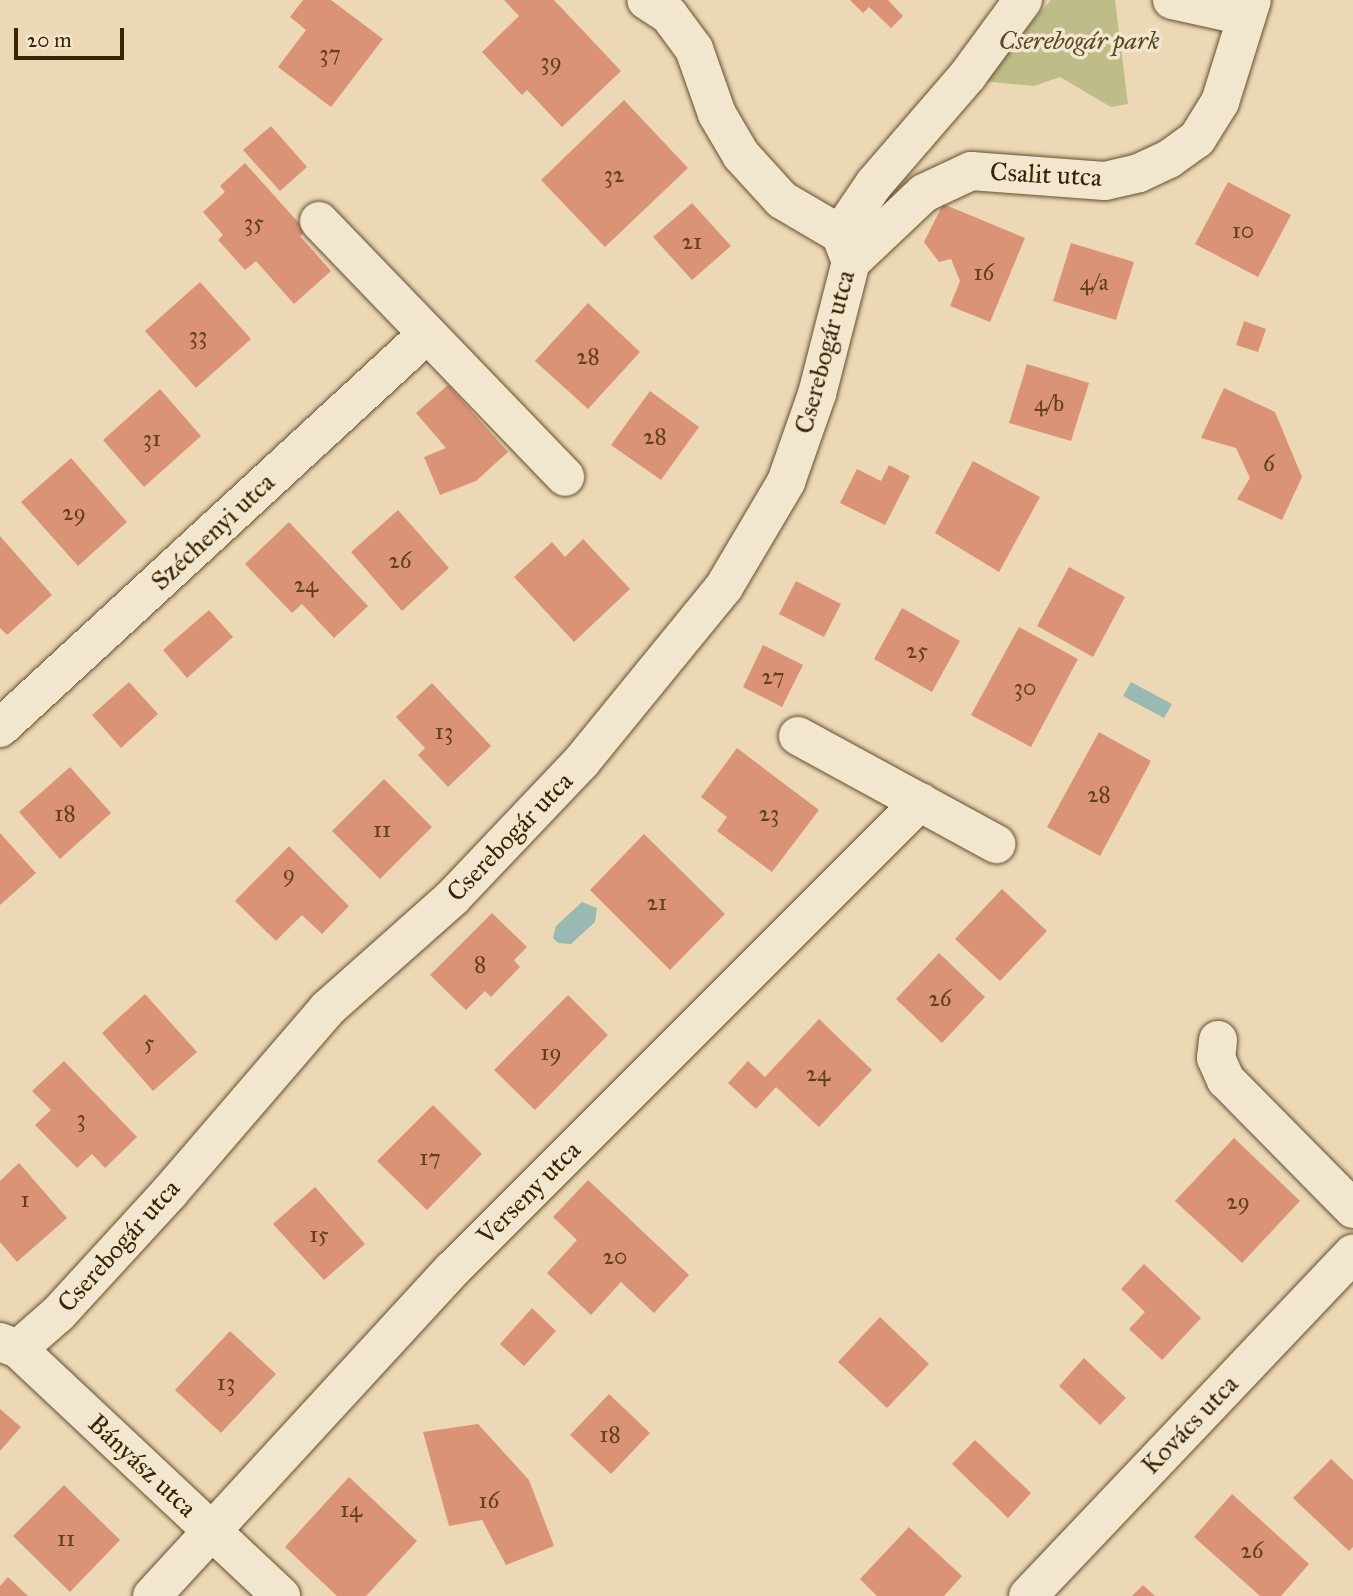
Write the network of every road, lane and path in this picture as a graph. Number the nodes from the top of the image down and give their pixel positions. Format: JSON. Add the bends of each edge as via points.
{"nodes":[{"id":1,"x":646,"y":0,"type":"edge"},
{"id":2,"x":1023,"y":0,"type":"edge"},
{"id":3,"x":1172,"y":0,"type":"edge"},
{"id":4,"x":1248,"y":8,"type":"edge"},
{"id":5,"x":319,"y":220,"type":"dead end"},
{"id":6,"x":845,"y":248,"type":"junction"},
{"id":7,"x":426,"y":335,"type":"junction"},
{"id":8,"x":565,"y":477,"type":"dead end"},
{"id":9,"x":0,"y":728,"type":"edge"},
{"id":10,"x":798,"y":736,"type":"dead end"},
{"id":11,"x":920,"y":803,"type":"junction"},
{"id":12,"x":996,"y":844,"type":"dead end"},
{"id":13,"x":1218,"y":1040,"type":"dead end"},
{"id":14,"x":1353,"y":1209,"type":"edge"},
{"id":15,"x":1353,"y":1254,"type":"edge"},
{"id":16,"x":9,"y":1346,"type":"edge"},
{"id":17,"x":213,"y":1533,"type":"junction"},
{"id":18,"x":152,"y":1596,"type":"edge"},
{"id":19,"x":281,"y":1596,"type":"edge"},
{"id":20,"x":1028,"y":1596,"type":"edge"}],
"edges":[{"from":1,"to":6,"type":"street","name":"Cserebogár utca","via":[[669,15],[694,49],[717,114],[741,155],[782,200]]},
{"from":2,"to":6,"type":"street","name":"Cserebogár utca","via":[[968,75],[874,184]]},
{"from":3,"to":4,"type":"street"},
{"from":4,"to":6,"type":"street","name":"Csalit utca","via":[[1220,102],[1196,139],[1169,159],[1105,181],[971,171],[924,193]]},
{"from":5,"to":7,"type":"street"},
{"from":6,"to":16,"type":"street","name":"Cserebogár utca","via":[[805,434],[780,493],[724,587],[532,816],[396,952],[327,1009],[59,1313]]},
{"from":7,"to":8,"type":"street"},
{"from":7,"to":9,"type":"street","name":"Széchenyi utca"},
{"from":10,"to":11,"type":"street"},
{"from":11,"to":12,"type":"street"},
{"from":11,"to":17,"type":"street","name":"Verseny utca","via":[[452,1270]]},
{"from":13,"to":14,"type":"street","via":[[1216,1058],[1226,1080]]},
{"from":15,"to":20,"type":"street","name":"Kovács utca"},
{"from":16,"to":17,"type":"street","name":"Bányász utca"},
{"from":17,"to":18,"type":"street","name":"Verseny utca"},
{"from":17,"to":19,"type":"street","name":"Bányász utca"}]}
